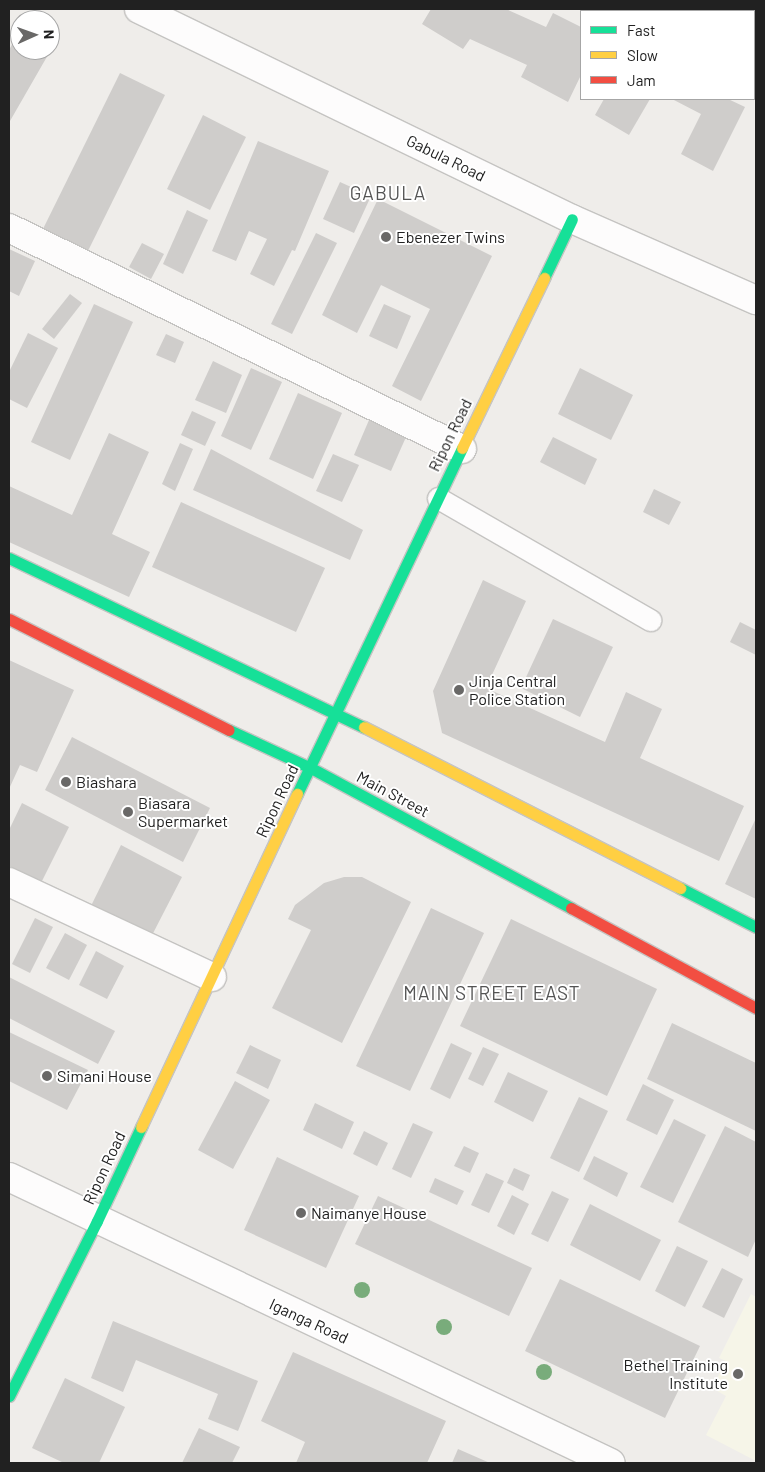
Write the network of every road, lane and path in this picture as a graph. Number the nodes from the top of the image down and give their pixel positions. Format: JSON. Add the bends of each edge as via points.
{"nodes":[{"id":1,"x":139,"y":9,"type":"edge"},
{"id":2,"x":572,"y":219,"type":"junction"},
{"id":3,"x":9,"y":228,"type":"edge"},
{"id":4,"x":756,"y":300,"type":"edge"},
{"id":5,"x":462,"y":449,"type":"junction"},
{"id":6,"x":438,"y":498,"type":"junction"},
{"id":7,"x":9,"y":558,"type":"edge"},
{"id":8,"x":9,"y":619,"type":"edge"},
{"id":9,"x":650,"y":620,"type":"dead end"},
{"id":10,"x":335,"y":712,"type":"junction"},
{"id":11,"x":311,"y":768,"type":"junction"},
{"id":12,"x":9,"y":882,"type":"edge"},
{"id":13,"x":756,"y":927,"type":"edge"},
{"id":14,"x":212,"y":977,"type":"junction"},
{"id":15,"x":756,"y":1008,"type":"edge"},
{"id":16,"x":9,"y":1177,"type":"edge"},
{"id":17,"x":97,"y":1221,"type":"junction"},
{"id":18,"x":9,"y":1396,"type":"edge"},
{"id":19,"x":611,"y":1463,"type":"edge"}],
"edges":[{"from":1,"to":2,"type":"street","name":"Gabula Road"},
{"from":2,"to":4,"type":"street","name":"Gabula Road"},
{"from":2,"to":5,"type":"street","name":"Ripon Road"},
{"from":3,"to":5,"type":"street"},
{"from":5,"to":6,"type":"street","name":"Ripon Road"},
{"from":6,"to":9,"type":"lane"},
{"from":6,"to":10,"type":"street","name":"Ripon Road"},
{"from":7,"to":10,"type":"street"},
{"from":8,"to":11,"type":"street","name":"Main Street","via":[[198,716]]},
{"from":10,"to":11,"type":"street","name":"Ripon Road"},
{"from":10,"to":13,"type":"street"},
{"from":11,"to":14,"type":"street","name":"Ripon Road"},
{"from":11,"to":15,"type":"street","name":"Main Street"},
{"from":12,"to":14,"type":"street"},
{"from":14,"to":17,"type":"street","name":"Ripon Road"},
{"from":16,"to":17,"type":"street","name":"Iganga Road"},
{"from":17,"to":18,"type":"street","name":"Ripon Road"},
{"from":17,"to":19,"type":"street","name":"Iganga Road"}]}
